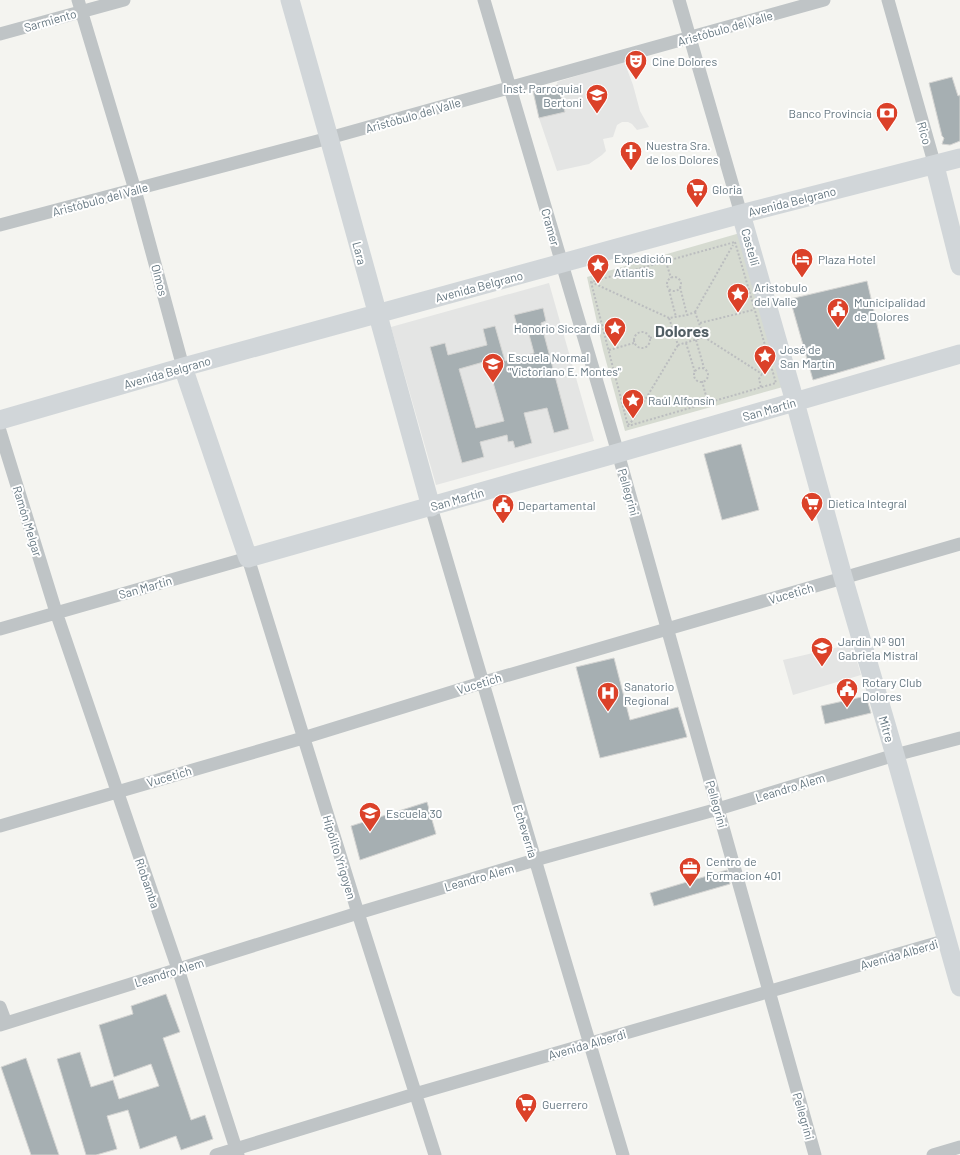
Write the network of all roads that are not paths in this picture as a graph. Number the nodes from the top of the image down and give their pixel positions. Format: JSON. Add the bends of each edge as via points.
{"nodes":[{"id":1,"x":124,"y":0,"type":"edge"},
{"id":2,"x":290,"y":0,"type":"edge"},
{"id":3,"x":484,"y":0,"type":"edge"},
{"id":4,"x":679,"y":0,"type":"edge"},
{"id":5,"x":824,"y":0,"type":"edge"},
{"id":6,"x":888,"y":0,"type":"edge"},
{"id":7,"x":80,"y":6,"type":"edge"},
{"id":8,"x":0,"y":34,"type":"edge"},
{"id":9,"x":690,"y":38,"type":"junction"},
{"id":10,"x":510,"y":88,"type":"junction"},
{"id":11,"x":329,"y":138,"type":"junction"},
{"id":12,"x":960,"y":158,"type":"edge"},
{"id":13,"x":935,"y":166,"type":"junction"},
{"id":14,"x":135,"y":190,"type":"junction"},
{"id":15,"x":741,"y":214,"type":"junction"},
{"id":16,"x":0,"y":225,"type":"edge"},
{"id":17,"x":562,"y":264,"type":"junction"},
{"id":18,"x":960,"y":266,"type":"edge"},
{"id":19,"x":377,"y":315,"type":"junction"},
{"id":20,"x":960,"y":354,"type":"edge"},
{"id":21,"x":183,"y":367,"type":"junction"},
{"id":22,"x":795,"y":402,"type":"junction"},
{"id":23,"x":0,"y":420,"type":"edge"},
{"id":24,"x":0,"y":431,"type":"edge"},
{"id":25,"x":618,"y":454,"type":"junction"},
{"id":26,"x":431,"y":507,"type":"junction"},
{"id":27,"x":960,"y":544,"type":"edge"},
{"id":28,"x":248,"y":558,"type":"junction"},
{"id":29,"x":843,"y":577,"type":"junction"},
{"id":30,"x":56,"y":612,"type":"junction"},
{"id":31,"x":0,"y":628,"type":"edge"},
{"id":32,"x":667,"y":629,"type":"junction"},
{"id":33,"x":481,"y":682,"type":"junction"},
{"id":34,"x":303,"y":738,"type":"junction"},
{"id":35,"x":960,"y":738,"type":"edge"},
{"id":36,"x":895,"y":756,"type":"junction"},
{"id":37,"x":117,"y":792,"type":"junction"},
{"id":38,"x":718,"y":809,"type":"junction"},
{"id":39,"x":0,"y":826,"type":"edge"},
{"id":40,"x":535,"y":860,"type":"junction"},
{"id":41,"x":358,"y":913,"type":"junction"},
{"id":42,"x":954,"y":939,"type":"edge"},
{"id":43,"x":178,"y":969,"type":"junction"},
{"id":44,"x":960,"y":987,"type":"edge"},
{"id":45,"x":769,"y":992,"type":"junction"},
{"id":46,"x":0,"y":1007,"type":"edge"},
{"id":47,"x":3,"y":1024,"type":"edge"},
{"id":48,"x":590,"y":1043,"type":"junction"},
{"id":49,"x":415,"y":1094,"type":"junction"},
{"id":50,"x":960,"y":1147,"type":"edge"},
{"id":51,"x":237,"y":1152,"type":"edge"},
{"id":52,"x":216,"y":1155,"type":"edge"},
{"id":53,"x":435,"y":1155,"type":"edge"},
{"id":54,"x":623,"y":1155,"type":"edge"},
{"id":55,"x":815,"y":1155,"type":"edge"},
{"id":56,"x":933,"y":1155,"type":"edge"}],
"edges":[{"from":1,"to":7,"type":"street","name":"Sarmiento"},
{"from":2,"to":11,"type":"main road","name":"Lara"},
{"from":3,"to":10,"type":"street","name":"Cramer"},
{"from":4,"to":9,"type":"street","name":"Castelli"},
{"from":5,"to":9,"type":"street","name":"Aristóbulo del Valle"},
{"from":6,"to":13,"type":"street","name":"Rico"},
{"from":7,"to":8,"type":"street","name":"Sarmiento"},
{"from":7,"to":14,"type":"street","name":"Olmos"},
{"from":9,"to":10,"type":"street","name":"Aristóbulo del Valle"},
{"from":9,"to":15,"type":"street","name":"Castelli"},
{"from":10,"to":11,"type":"street","name":"Aristóbulo del Valle"},
{"from":10,"to":17,"type":"street","name":"Cramer"},
{"from":11,"to":14,"type":"street","name":"Aristóbulo del Valle"},
{"from":11,"to":19,"type":"main road","name":"Lara"},
{"from":12,"to":13,"type":"main road","name":"Avenida Belgrano"},
{"from":13,"to":15,"type":"main road","name":"Avenida Belgrano"},
{"from":13,"to":18,"type":"main road","name":"Rico"},
{"from":14,"to":16,"type":"street","name":"Aristóbulo del Valle"},
{"from":14,"to":21,"type":"street","name":"Olmos"},
{"from":15,"to":17,"type":"main road","name":"Avenida Belgrano"},
{"from":15,"to":22,"type":"main road","name":"Castelli"},
{"from":17,"to":19,"type":"main road","name":"Avenida Belgrano"},
{"from":17,"to":25,"type":"street","name":"Cramer"},
{"from":19,"to":21,"type":"main road","name":"Avenida Belgrano"},
{"from":19,"to":26,"type":"main road","name":"Lara"},
{"from":20,"to":22,"type":"main road","name":"San Martín"},
{"from":21,"to":23,"type":"main road","name":"Avenida Belgrano"},
{"from":21,"to":28,"type":"main road","name":"Olmos"},
{"from":22,"to":25,"type":"main road","name":"San Martín"},
{"from":22,"to":29,"type":"main road","name":"Mitre"},
{"from":24,"to":30,"type":"street","name":"Ramón Melgar"},
{"from":25,"to":26,"type":"main road","name":"San Martín"},
{"from":25,"to":32,"type":"street","name":"Pellegrini"},
{"from":26,"to":28,"type":"main road","name":"San Martín"},
{"from":26,"to":33,"type":"street","name":"Echeverría"},
{"from":27,"to":29,"type":"street","name":"Vucetich"},
{"from":28,"to":30,"type":"street","name":"San Martín"},
{"from":28,"to":34,"type":"street","name":"Hipólito Yrigoyen"},
{"from":29,"to":32,"type":"street","name":"Vucetich"},
{"from":29,"to":36,"type":"main road","name":"Mitre"},
{"from":30,"to":31,"type":"street","name":"San Martín"},
{"from":30,"to":37,"type":"street","name":"Riobamba"},
{"from":32,"to":33,"type":"street","name":"Vucetich"},
{"from":32,"to":38,"type":"street","name":"Pellegrini"},
{"from":33,"to":34,"type":"street","name":"Vucetich"},
{"from":33,"to":40,"type":"street","name":"Echeverría"},
{"from":34,"to":37,"type":"street","name":"Vucetich"},
{"from":34,"to":41,"type":"street","name":"Hipólito Yrigoyen"},
{"from":35,"to":36,"type":"street","name":"Leandro Alem"},
{"from":36,"to":38,"type":"street","name":"Leandro Alem"},
{"from":36,"to":42,"type":"main road","name":"Mitre"},
{"from":37,"to":39,"type":"street","name":"Vucetich"},
{"from":37,"to":43,"type":"street","name":"Riobamba"},
{"from":38,"to":40,"type":"street","name":"Leandro Alem"},
{"from":38,"to":45,"type":"street","name":"Pellegrini"},
{"from":40,"to":41,"type":"street","name":"Leandro Alem"},
{"from":40,"to":48,"type":"street","name":"Echeverría"},
{"from":41,"to":43,"type":"street","name":"Leandro Alem"},
{"from":41,"to":49,"type":"street","name":"Hipólito Yrigoyen"},
{"from":42,"to":44,"type":"main road","name":"Mitre"},
{"from":42,"to":45,"type":"street","name":"Avenida Alberdi"},
{"from":43,"to":47,"type":"street","name":"Leandro Alem"},
{"from":43,"to":51,"type":"street","name":"Riobamba"},
{"from":45,"to":48,"type":"street","name":"Avenida Alberdi"},
{"from":45,"to":55,"type":"street","name":"Pellegrini"},
{"from":46,"to":47,"type":"street"},
{"from":48,"to":49,"type":"street","name":"Avenida Alberdi"},
{"from":48,"to":54,"type":"street","name":"Echeverría"},
{"from":49,"to":51,"type":"street","name":"Avenida Alberdi"},
{"from":49,"to":53,"type":"street","name":"Hipólito Yrigoyen"},
{"from":50,"to":56,"type":"street"},
{"from":51,"to":52,"type":"street","name":"Avenida Alberdi"}]}
